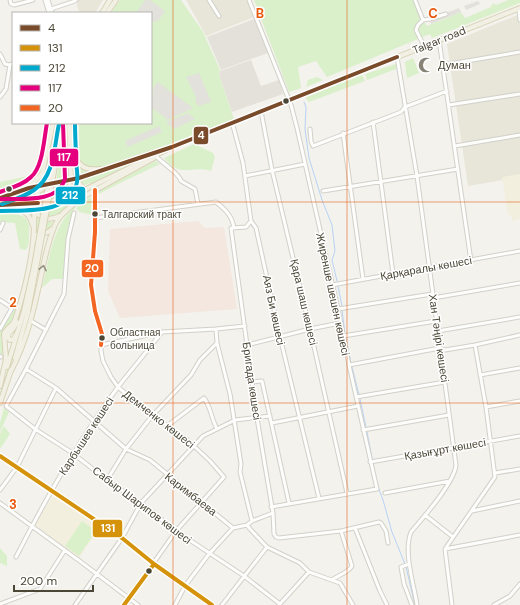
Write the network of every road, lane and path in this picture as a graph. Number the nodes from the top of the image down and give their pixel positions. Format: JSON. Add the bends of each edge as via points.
{"nodes":[{"id":1,"x":10,"y":0,"type":"edge"},
{"id":2,"x":34,"y":0,"type":"edge"},
{"id":3,"x":45,"y":0,"type":"edge"},
{"id":4,"x":48,"y":0,"type":"edge"},
{"id":5,"x":76,"y":0,"type":"edge"},
{"id":6,"x":110,"y":0,"type":"edge"},
{"id":7,"x":116,"y":0,"type":"edge"},
{"id":8,"x":209,"y":0,"type":"edge"},
{"id":9,"x":248,"y":0,"type":"edge"},
{"id":10,"x":415,"y":0,"type":"edge"},
{"id":11,"x":51,"y":9,"type":"junction"},
{"id":12,"x":520,"y":9,"type":"edge"},
{"id":13,"x":49,"y":12,"type":"edge"},
{"id":14,"x":52,"y":12,"type":"edge"},
{"id":15,"x":103,"y":12,"type":"edge"},
{"id":16,"x":108,"y":12,"type":"edge"},
{"id":17,"x":446,"y":14,"type":"dead end"},
{"id":18,"x":219,"y":16,"type":"dead end"},
{"id":19,"x":423,"y":20,"type":"junction"},
{"id":20,"x":520,"y":20,"type":"edge"},
{"id":21,"x":439,"y":40,"type":"junction"},
{"id":22,"x":424,"y":46,"type":"junction"},
{"id":23,"x":520,"y":52,"type":"edge"},
{"id":24,"x":0,"y":54,"type":"edge"},
{"id":25,"x":396,"y":57,"type":"junction"},
{"id":26,"x":12,"y":64,"type":"edge"},
{"id":27,"x":443,"y":65,"type":"junction"},
{"id":28,"x":447,"y":91,"type":"junction"},
{"id":29,"x":520,"y":94,"type":"edge"},
{"id":30,"x":0,"y":96,"type":"edge"},
{"id":31,"x":288,"y":100,"type":"junction"},
{"id":32,"x":449,"y":106,"type":"junction"},
{"id":33,"x":405,"y":107,"type":"junction"},
{"id":34,"x":261,"y":111,"type":"junction"},
{"id":35,"x":232,"y":122,"type":"junction"},
{"id":36,"x":374,"y":122,"type":"junction"},
{"id":37,"x":53,"y":124,"type":"edge"},
{"id":38,"x":59,"y":124,"type":"edge"},
{"id":39,"x":63,"y":124,"type":"edge"},
{"id":40,"x":69,"y":124,"type":"edge"},
{"id":41,"x":74,"y":124,"type":"edge"},
{"id":42,"x":310,"y":129,"type":"dead end"},
{"id":43,"x":343,"y":133,"type":"junction"},
{"id":44,"x":520,"y":135,"type":"edge"},
{"id":45,"x":172,"y":146,"type":"junction"},
{"id":46,"x":455,"y":146,"type":"junction"},
{"id":47,"x":156,"y":156,"type":"junction"},
{"id":48,"x":305,"y":164,"type":"junction"},
{"id":49,"x":116,"y":166,"type":"junction"},
{"id":50,"x":458,"y":169,"type":"junction"},
{"id":51,"x":272,"y":170,"type":"junction"},
{"id":52,"x":245,"y":176,"type":"junction"},
{"id":53,"x":417,"y":176,"type":"junction"},
{"id":54,"x":73,"y":178,"type":"junction"},
{"id":55,"x":380,"y":182,"type":"junction"},
{"id":56,"x":68,"y":183,"type":"junction"},
{"id":57,"x":55,"y":184,"type":"junction"},
{"id":58,"x":350,"y":186,"type":"junction"},
{"id":59,"x":95,"y":190,"type":"junction"},
{"id":60,"x":16,"y":192,"type":"junction"},
{"id":61,"x":324,"y":192,"type":"dead end"},
{"id":62,"x":48,"y":193,"type":"junction"},
{"id":63,"x":0,"y":198,"type":"edge"},
{"id":64,"x":36,"y":201,"type":"junction"},
{"id":65,"x":77,"y":201,"type":"junction"},
{"id":66,"x":198,"y":204,"type":"junction"},
{"id":67,"x":0,"y":205,"type":"edge"},
{"id":68,"x":34,"y":208,"type":"junction"},
{"id":69,"x":0,"y":210,"type":"edge"},
{"id":70,"x":74,"y":213,"type":"dead end"},
{"id":71,"x":62,"y":214,"type":"junction"},
{"id":72,"x":95,"y":218,"type":"junction"},
{"id":73,"x":251,"y":221,"type":"junction"},
{"id":74,"x":3,"y":223,"type":"dead end"},
{"id":75,"x":55,"y":225,"type":"junction"},
{"id":76,"x":232,"y":228,"type":"junction"},
{"id":77,"x":0,"y":230,"type":"edge"},
{"id":78,"x":33,"y":232,"type":"junction"},
{"id":79,"x":520,"y":252,"type":"edge"},
{"id":80,"x":471,"y":261,"type":"junction"},
{"id":81,"x":429,"y":268,"type":"junction"},
{"id":82,"x":394,"y":274,"type":"junction"},
{"id":83,"x":363,"y":279,"type":"junction"},
{"id":84,"x":520,"y":283,"type":"edge"},
{"id":85,"x":332,"y":285,"type":"junction"},
{"id":86,"x":432,"y":294,"type":"junction"},
{"id":87,"x":433,"y":298,"type":"junction"},
{"id":88,"x":0,"y":300,"type":"edge"},
{"id":89,"x":338,"y":309,"type":"junction"},
{"id":90,"x":26,"y":311,"type":"junction"},
{"id":91,"x":520,"y":317,"type":"edge"},
{"id":92,"x":436,"y":320,"type":"junction"},
{"id":93,"x":31,"y":321,"type":"junction"},
{"id":94,"x":340,"y":323,"type":"junction"},
{"id":95,"x":245,"y":326,"type":"junction"},
{"id":96,"x":0,"y":329,"type":"edge"},
{"id":97,"x":216,"y":329,"type":"junction"},
{"id":98,"x":310,"y":329,"type":"junction"},
{"id":99,"x":46,"y":330,"type":"junction"},
{"id":100,"x":18,"y":331,"type":"junction"},
{"id":101,"x":438,"y":331,"type":"junction"},
{"id":102,"x":162,"y":332,"type":"junction"},
{"id":103,"x":520,"y":335,"type":"edge"},
{"id":104,"x":280,"y":336,"type":"junction"},
{"id":105,"x":343,"y":336,"type":"junction"},
{"id":106,"x":217,"y":343,"type":"junction"},
{"id":107,"x":101,"y":345,"type":"junction"},
{"id":108,"x":247,"y":345,"type":"junction"},
{"id":109,"x":475,"y":345,"type":"junction"},
{"id":110,"x":440,"y":348,"type":"junction"},
{"id":111,"x":348,"y":366,"type":"junction"},
{"id":112,"x":520,"y":368,"type":"edge"},
{"id":113,"x":26,"y":369,"type":"junction"},
{"id":114,"x":11,"y":371,"type":"junction"},
{"id":115,"x":480,"y":375,"type":"junction"},
{"id":116,"x":252,"y":382,"type":"junction"},
{"id":117,"x":445,"y":382,"type":"junction"},
{"id":118,"x":0,"y":386,"type":"edge"},
{"id":119,"x":118,"y":387,"type":"junction"},
{"id":120,"x":56,"y":388,"type":"junction"},
{"id":121,"x":356,"y":397,"type":"junction"},
{"id":122,"x":520,"y":402,"type":"edge"},
{"id":123,"x":0,"y":404,"type":"edge"},
{"id":124,"x":358,"y":406,"type":"junction"},
{"id":125,"x":486,"y":407,"type":"junction"},
{"id":126,"x":329,"y":411,"type":"junction"},
{"id":127,"x":449,"y":415,"type":"junction"},
{"id":128,"x":152,"y":416,"type":"junction"},
{"id":129,"x":270,"y":416,"type":"junction"},
{"id":130,"x":299,"y":417,"type":"junction"},
{"id":131,"x":257,"y":418,"type":"junction"},
{"id":132,"x":95,"y":420,"type":"junction"},
{"id":133,"x":235,"y":420,"type":"junction"},
{"id":134,"x":272,"y":423,"type":"junction"},
{"id":135,"x":168,"y":426,"type":"junction"},
{"id":136,"x":35,"y":429,"type":"junction"},
{"id":137,"x":217,"y":429,"type":"junction"},
{"id":138,"x":363,"y":430,"type":"junction"},
{"id":139,"x":520,"y":436,"type":"edge"},
{"id":140,"x":491,"y":440,"type":"junction"},
{"id":141,"x":194,"y":445,"type":"junction"},
{"id":142,"x":454,"y":447,"type":"junction"},
{"id":143,"x":126,"y":449,"type":"junction"},
{"id":144,"x":74,"y":454,"type":"junction"},
{"id":145,"x":0,"y":456,"type":"edge"},
{"id":146,"x":370,"y":462,"type":"junction"},
{"id":147,"x":17,"y":467,"type":"junction"},
{"id":148,"x":520,"y":469,"type":"edge"},
{"id":149,"x":495,"y":473,"type":"junction"},
{"id":150,"x":166,"y":475,"type":"junction"},
{"id":151,"x":107,"y":480,"type":"junction"},
{"id":152,"x":450,"y":481,"type":"junction"},
{"id":153,"x":0,"y":490,"type":"edge"},
{"id":154,"x":51,"y":490,"type":"junction"},
{"id":155,"x":347,"y":493,"type":"junction"},
{"id":156,"x":385,"y":493,"type":"dead end"},
{"id":157,"x":319,"y":498,"type":"junction"},
{"id":158,"x":520,"y":501,"type":"edge"},
{"id":159,"x":202,"y":502,"type":"junction"},
{"id":160,"x":0,"y":503,"type":"edge"},
{"id":161,"x":141,"y":503,"type":"junction"},
{"id":162,"x":289,"y":504,"type":"junction"},
{"id":163,"x":271,"y":507,"type":"junction"},
{"id":164,"x":472,"y":511,"type":"junction"},
{"id":165,"x":273,"y":513,"type":"junction"},
{"id":166,"x":425,"y":515,"type":"junction"},
{"id":167,"x":252,"y":521,"type":"junction"},
{"id":168,"x":247,"y":525,"type":"junction"},
{"id":169,"x":32,"y":526,"type":"junction"},
{"id":170,"x":233,"y":528,"type":"junction"},
{"id":171,"x":355,"y":528,"type":"junction"},
{"id":172,"x":341,"y":531,"type":"junction"},
{"id":173,"x":176,"y":532,"type":"junction"},
{"id":174,"x":520,"y":535,"type":"edge"},
{"id":175,"x":453,"y":537,"type":"junction"},
{"id":176,"x":122,"y":538,"type":"junction"},
{"id":177,"x":388,"y":543,"type":"dead end"},
{"id":178,"x":267,"y":547,"type":"junction"},
{"id":179,"x":445,"y":549,"type":"junction"},
{"id":180,"x":66,"y":550,"type":"junction"},
{"id":181,"x":209,"y":554,"type":"junction"},
{"id":182,"x":16,"y":556,"type":"dead end"},
{"id":183,"x":154,"y":564,"type":"junction"},
{"id":184,"x":406,"y":565,"type":"junction"},
{"id":185,"x":309,"y":572,"type":"junction"},
{"id":186,"x":97,"y":574,"type":"junction"},
{"id":187,"x":244,"y":576,"type":"junction"},
{"id":188,"x":332,"y":581,"type":"junction"},
{"id":189,"x":520,"y":584,"type":"edge"},
{"id":190,"x":185,"y":586,"type":"junction"},
{"id":191,"x":129,"y":598,"type":"junction"},
{"id":192,"x":0,"y":604,"type":"edge"},
{"id":193,"x":281,"y":604,"type":"edge"},
{"id":194,"x":75,"y":605,"type":"edge"},
{"id":195,"x":124,"y":605,"type":"edge"},
{"id":196,"x":138,"y":605,"type":"edge"},
{"id":197,"x":175,"y":605,"type":"edge"},
{"id":198,"x":212,"y":605,"type":"edge"},
{"id":199,"x":222,"y":605,"type":"edge"},
{"id":200,"x":287,"y":605,"type":"edge"},
{"id":201,"x":353,"y":605,"type":"edge"},
{"id":202,"x":387,"y":605,"type":"edge"},
{"id":203,"x":412,"y":605,"type":"edge"},
{"id":204,"x":417,"y":605,"type":"edge"},
{"id":205,"x":452,"y":605,"type":"edge"},
{"id":206,"x":494,"y":605,"type":"edge"}],
"edges":[{"from":1,"to":2,"type":"street","via":[[14,5]]},
{"from":3,"to":13,"type":"street"},
{"from":4,"to":11,"type":"street"},
{"from":5,"to":11,"type":"street"},
{"from":6,"to":15,"type":"main road"},
{"from":7,"to":16,"type":"main road"},
{"from":8,"to":18,"type":"street"},
{"from":9,"to":31,"type":"street","name":"Жиренше шешен көшесі"},
{"from":10,"to":19,"type":"street"},
{"from":11,"to":14,"type":"street"},
{"from":12,"to":20,"type":"street"},
{"from":12,"to":21,"type":"main road","name":"Talgar road"},
{"from":17,"to":19,"type":"street"},
{"from":19,"to":22,"type":"street","via":[[416,30]]},
{"from":21,"to":22,"type":"main road","name":"Talgar road"},
{"from":21,"to":27,"type":"street"},
{"from":22,"to":25,"type":"main road","name":"Talgar road"},
{"from":23,"to":27,"type":"street"},
{"from":24,"to":26,"type":"street","via":[[5,64]]},
{"from":25,"to":31,"type":"main road","name":"Talgar road"},
{"from":25,"to":33,"type":"street","name":"Хан Тәңірі көшесі"},
{"from":26,"to":30,"type":"street","via":[[6,89]]},
{"from":27,"to":28,"type":"street"},
{"from":28,"to":32,"type":"street"},
{"from":28,"to":33,"type":"street"},
{"from":29,"to":32,"type":"street"},
{"from":31,"to":34,"type":"main road","name":"Talgar road"},
{"from":31,"to":48,"type":"street","name":"Жиренше шешен көшесі"},
{"from":32,"to":46,"type":"street"},
{"from":33,"to":36,"type":"street","via":[[401,112]]},
{"from":33,"to":53,"type":"street","name":"Хан Тәңірі көшесі"},
{"from":34,"to":35,"type":"main road","name":"Talgar road"},
{"from":34,"to":51,"type":"street","name":"Қара шаш көшесі"},
{"from":35,"to":45,"type":"main road","name":"Talgar road"},
{"from":35,"to":52,"type":"street","name":"Аяз Би көшесі","via":[[244,163]]},
{"from":36,"to":43,"type":"street"},
{"from":36,"to":55,"type":"street"},
{"from":37,"to":60,"type":"main road","via":[[42,174],[32,184]]},
{"from":38,"to":62,"type":"main road","bridge":true},
{"from":39,"to":62,"type":"main road","bridge":true},
{"from":40,"to":54,"type":"main road"},
{"from":41,"to":49,"type":"main road","via":[[75,154],[79,165],[95,170]]},
{"from":42,"to":43,"type":"street","via":[[313,146]]},
{"from":43,"to":58,"type":"street"},
{"from":44,"to":46,"type":"street"},
{"from":45,"to":47,"type":"main road"},
{"from":45,"to":49,"type":"main road"},
{"from":45,"to":64,"type":"main road","via":[[79,193],[60,200]]},
{"from":46,"to":50,"type":"street"},
{"from":47,"to":59,"type":"main road"},
{"from":47,"to":66,"type":"street","via":[[180,177],[181,182],[195,189]]},
{"from":48,"to":51,"type":"street"},
{"from":48,"to":85,"type":"street","name":"Жиренше шешен көшесі"},
{"from":49,"to":54,"type":"main road"},
{"from":50,"to":53,"type":"street"},
{"from":50,"to":80,"type":"street"},
{"from":51,"to":52,"type":"street"},
{"from":51,"to":98,"type":"street","name":"Қара шаш көшесі"},
{"from":52,"to":73,"type":"street","name":"Аяз Би көшесі"},
{"from":53,"to":55,"type":"street"},
{"from":53,"to":81,"type":"street","name":"Хан Тәңірі көшесі"},
{"from":54,"to":56,"type":"main road"},
{"from":55,"to":58,"type":"street"},
{"from":55,"to":82,"type":"street"},
{"from":56,"to":57,"type":"main road"},
{"from":56,"to":64,"type":"main road","via":[[68,191],[62,197]]},
{"from":56,"to":65,"type":"main road","bridge":true,"via":[[81,184],[83,194]]},
{"from":57,"to":60,"type":"main road"},
{"from":57,"to":64,"type":"main road","via":[[39,191]]},
{"from":58,"to":61,"type":"street"},
{"from":58,"to":83,"type":"street"},
{"from":59,"to":65,"type":"main road"},
{"from":59,"to":72,"type":"street","name":"Демченко көшесі"},
{"from":60,"to":63,"type":"main road"},
{"from":62,"to":90,"type":"main road","bridge":true},
{"from":64,"to":67,"type":"main road"},
{"from":64,"to":68,"type":"main road","bridge":true},
{"from":65,"to":71,"type":"main road"},
{"from":66,"to":72,"type":"street","name":"Бригада көшесі"},
{"from":66,"to":76,"type":"street","name":"Бригада көшесі","via":[[216,202],[229,214]]},
{"from":68,"to":71,"type":"main road","via":[[38,215],[45,219]]},
{"from":68,"to":78,"type":"main road"},
{"from":69,"to":78,"type":"main road","via":[[16,209],[27,213]]},
{"from":70,"to":99,"type":"street","via":[[68,239],[64,294]]},
{"from":71,"to":75,"type":"main road"},
{"from":72,"to":107,"type":"street","name":"Демченко көшесі","via":[[91,285],[102,334]]},
{"from":73,"to":76,"type":"street","via":[[246,227]]},
{"from":73,"to":104,"type":"street","name":"Аяз Би көшесі","via":[[256,228]]},
{"from":74,"to":77,"type":"street"},
{"from":93,"to":75,"type":"main road","one_way":true},
{"from":75,"to":100,"type":"main road","via":[[50,231],[36,238],[21,312],[16,326],[8,334],[9,339],[14,339]]},
{"from":76,"to":95,"type":"street","name":"Бригада көшесі"},
{"from":78,"to":118,"type":"main road","via":[[28,272],[18,313],[14,323],[4,334],[6,359]]},
{"from":79,"to":80,"type":"street","name":"Қарқаралы көшесі"},
{"from":80,"to":81,"type":"street","name":"Қарқаралы көшесі"},
{"from":81,"to":82,"type":"street","name":"Қарқаралы көшесі"},
{"from":81,"to":86,"type":"street","name":"Хан Тәңірі көшесі"},
{"from":82,"to":83,"type":"street","name":"Қарқаралы көшесі"},
{"from":83,"to":85,"type":"street","name":"Қарқаралы көшесі"},
{"from":84,"to":87,"type":"street"},
{"from":85,"to":89,"type":"street","name":"Жиренше шешен көшесі"},
{"from":86,"to":87,"type":"street","name":"Хан Тәңірі көшесі"},
{"from":86,"to":89,"type":"street"},
{"from":87,"to":92,"type":"street","name":"Хан Тәңірі көшесі"},
{"from":88,"to":96,"type":"street","via":[[12,308]]},
{"from":89,"to":94,"type":"street","name":"Жиренше шешен көшесі"},
{"from":90,"to":100,"type":"main road"},
{"from":90,"to":114,"type":"main road"},
{"from":91,"to":101,"type":"street"},
{"from":92,"to":101,"type":"street","name":"Хан Тәңірі көшесі"},
{"from":92,"to":105,"type":"street"},
{"from":93,"to":99,"type":"street"},
{"from":93,"to":114,"type":"main road","via":[[22,349]]},
{"from":94,"to":98,"type":"street"},
{"from":94,"to":105,"type":"street","name":"Жиренше шешен көшесі"},
{"from":95,"to":97,"type":"street"},
{"from":95,"to":108,"type":"street","name":"Бригада көшесі"},
{"from":97,"to":102,"type":"street"},
{"from":97,"to":106,"type":"street"},
{"from":98,"to":104,"type":"street"},
{"from":98,"to":126,"type":"street","name":"Қара шаш көшесі"},
{"from":99,"to":113,"type":"street"},
{"from":100,"to":118,"type":"main road"},
{"from":101,"to":110,"type":"street","name":"Хан Тәңірі көшесі"},
{"from":102,"to":107,"type":"street"},
{"from":102,"to":119,"type":"street","name":"Карбышев көшесі"},
{"from":103,"to":109,"type":"street"},
{"from":104,"to":108,"type":"street"},
{"from":104,"to":130,"type":"street","name":"Аяз Би көшесі"},
{"from":105,"to":111,"type":"street","name":"Жиренше шешен көшесі"},
{"from":106,"to":128,"type":"street"},
{"from":106,"to":133,"type":"street"},
{"from":107,"to":119,"type":"street","name":"Демченко көшесі","via":[[103,361]]},
{"from":108,"to":116,"type":"street","name":"Бригада көшесі"},
{"from":109,"to":110,"type":"street","via":[[445,350]]},
{"from":109,"to":115,"type":"street"},
{"from":110,"to":111,"type":"street"},
{"from":110,"to":117,"type":"street","name":"Хан Тәңірі көшесі"},
{"from":111,"to":121,"type":"street","name":"Жиренше шешен көшесі"},
{"from":112,"to":115,"type":"street"},
{"from":113,"to":120,"type":"street","name":"Каримбаева"},
{"from":113,"to":136,"type":"street","name":"Сабыр Шарипов көшесі","via":[[6,406]]},
{"from":114,"to":123,"type":"main road"},
{"from":115,"to":125,"type":"street"},
{"from":116,"to":129,"type":"street","via":[[262,381]]},
{"from":116,"to":131,"type":"street","name":"Бригада көшесі"},
{"from":117,"to":121,"type":"street"},
{"from":117,"to":127,"type":"street","name":"Хан Тәңірі көшесі"},
{"from":119,"to":128,"type":"street","name":"Демченко көшесі"},
{"from":119,"to":132,"type":"street","name":"Карбышев көшесі"},
{"from":120,"to":132,"type":"street","name":"Каримбаева"},
{"from":120,"to":136,"type":"street"},
{"from":121,"to":124,"type":"street","name":"Жиренше шешен көшесі"},
{"from":122,"to":125,"type":"street"},
{"from":124,"to":126,"type":"street"},
{"from":124,"to":138,"type":"street","name":"Жиренше шешен көшесі"},
{"from":125,"to":140,"type":"street"},
{"from":126,"to":130,"type":"street"},
{"from":126,"to":155,"type":"street","name":"Қара шаш көшесі"},
{"from":127,"to":138,"type":"street"},
{"from":127,"to":142,"type":"street","name":"Хан Тәңірі көшесі"},
{"from":128,"to":135,"type":"street","name":"Демченко көшесі"},
{"from":128,"to":143,"type":"street"},
{"from":129,"to":131,"type":"street"},
{"from":129,"to":134,"type":"street"},
{"from":130,"to":134,"type":"street"},
{"from":130,"to":157,"type":"street","name":"Аяз Би көшесі"},
{"from":131,"to":133,"type":"street"},
{"from":131,"to":163,"type":"street","name":"Бригада көшесі"},
{"from":132,"to":143,"type":"street","name":"Каримбаева"},
{"from":132,"to":144,"type":"street","name":"Карбышев көшесі"},
{"from":133,"to":137,"type":"street"},
{"from":133,"to":167,"type":"street","via":[[240,472]]},
{"from":134,"to":162,"type":"street"},
{"from":135,"to":137,"type":"street","via":[[204,398]]},
{"from":135,"to":141,"type":"street","name":"Демченко көшесі"},
{"from":136,"to":144,"type":"street","name":"Сабыр Шарипов көшесі"},
{"from":136,"to":147,"type":"street"},
{"from":137,"to":141,"type":"street","via":[[203,436]]},
{"from":138,"to":146,"type":"street","name":"Жиренше шешен көшесі"},
{"from":139,"to":140,"type":"street","name":"Қазығұрт көшесі"},
{"from":140,"to":142,"type":"street","name":"Қазығұрт көшесі"},
{"from":140,"to":149,"type":"street"},
{"from":141,"to":150,"type":"street"},
{"from":141,"to":159,"type":"street","name":"Демченко көшесі","via":[[224,477]]},
{"from":142,"to":146,"type":"street","name":"Қазығұрт көшесі"},
{"from":142,"to":152,"type":"street","name":"Хан Тәңірі көшесі","via":[[456,468]]},
{"from":143,"to":150,"type":"street","name":"Каримбаева","via":[[150,460]]},
{"from":143,"to":151,"type":"street"},
{"from":144,"to":151,"type":"street","name":"Сабыр Шарипов көшесі"},
{"from":144,"to":154,"type":"street","name":"Карбышев көшесі"},
{"from":145,"to":147,"type":"street"},
{"from":146,"to":155,"type":"street","name":"Жиренше шешен көшесі","via":[[377,489]]},
{"from":147,"to":153,"type":"street"},
{"from":147,"to":154,"type":"street"},
{"from":148,"to":149,"type":"street"},
{"from":149,"to":164,"type":"street","via":[[495,477]]},
{"from":150,"to":159,"type":"street","name":"Каримбаева"},
{"from":150,"to":161,"type":"street"},
{"from":151,"to":161,"type":"street","name":"Сабыр Шарипов көшесі"},
{"from":152,"to":156,"type":"street"},
{"from":152,"to":166,"type":"street","name":"Хан Тәңірі көшесі"},
{"from":154,"to":169,"type":"street","name":"Карбышев көшесі"},
{"from":154,"to":176,"type":"street"},
{"from":155,"to":157,"type":"street"},
{"from":157,"to":162,"type":"street"},
{"from":158,"to":164,"type":"street"},
{"from":159,"to":170,"type":"street","name":"Каримбаева"},
{"from":159,"to":173,"type":"street"},
{"from":160,"to":169,"type":"street"},
{"from":161,"to":173,"type":"street","name":"Сабыр Шарипов көшесі"},
{"from":161,"to":176,"type":"street"},
{"from":162,"to":163,"type":"street"},
{"from":163,"to":165,"type":"street","name":"Бригада көшесі"},
{"from":164,"to":175,"type":"street"},
{"from":165,"to":167,"type":"street"},
{"from":165,"to":172,"type":"street","name":"Бригада көшесі","via":[[274,534],[279,538]]},
{"from":166,"to":175,"type":"street"},
{"from":166,"to":184,"type":"street","name":"Хан Тәңірі көшесі","via":[[409,537]]},
{"from":167,"to":168,"type":"street"},
{"from":168,"to":170,"type":"street"},
{"from":168,"to":178,"type":"street"},
{"from":169,"to":180,"type":"street"},
{"from":169,"to":182,"type":"street","name":"Карбышев көшесі"},
{"from":170,"to":181,"type":"street"},
{"from":171,"to":172,"type":"street"},
{"from":171,"to":177,"type":"street","via":[[381,523],[386,531]]},
{"from":171,"to":202,"type":"street"},
{"from":172,"to":188,"type":"street","via":[[352,566]]},
{"from":173,"to":181,"type":"street","name":"Сабыр Шарипов көшесі"},
{"from":173,"to":183,"type":"street"},
{"from":174,"to":179,"type":"street"},
{"from":175,"to":179,"type":"street"},
{"from":176,"to":183,"type":"street"},
{"from":176,"to":186,"type":"street"},
{"from":178,"to":185,"type":"street","via":[[300,563]]},
{"from":178,"to":187,"type":"street"},
{"from":179,"to":205,"type":"street"},
{"from":180,"to":186,"type":"street"},
{"from":180,"to":192,"type":"street","via":[[40,589]]},
{"from":181,"to":187,"type":"street","name":"Сабыр Шарипов көшесі"},
{"from":181,"to":190,"type":"street"},
{"from":183,"to":190,"type":"street"},
{"from":183,"to":191,"type":"street"},
{"from":184,"to":203,"type":"street","via":[[400,567]]},
{"from":184,"to":204,"type":"street","name":"Хан Тәңірі көшесі"},
{"from":185,"to":188,"type":"street"},
{"from":185,"to":193,"type":"street"},
{"from":186,"to":191,"type":"street"},
{"from":186,"to":194,"type":"street"},
{"from":187,"to":193,"type":"street","name":"Сабыр Шарипов көшесі"},
{"from":187,"to":199,"type":"street"},
{"from":188,"to":201,"type":"street","via":[[340,583]]},
{"from":189,"to":206,"type":"street","via":[[510,596]]},
{"from":190,"to":197,"type":"street"},
{"from":190,"to":198,"type":"street"},
{"from":191,"to":195,"type":"street"},
{"from":191,"to":196,"type":"street"},
{"from":193,"to":200,"type":"street","name":"Сабыр Шарипов көшесі"}]}
